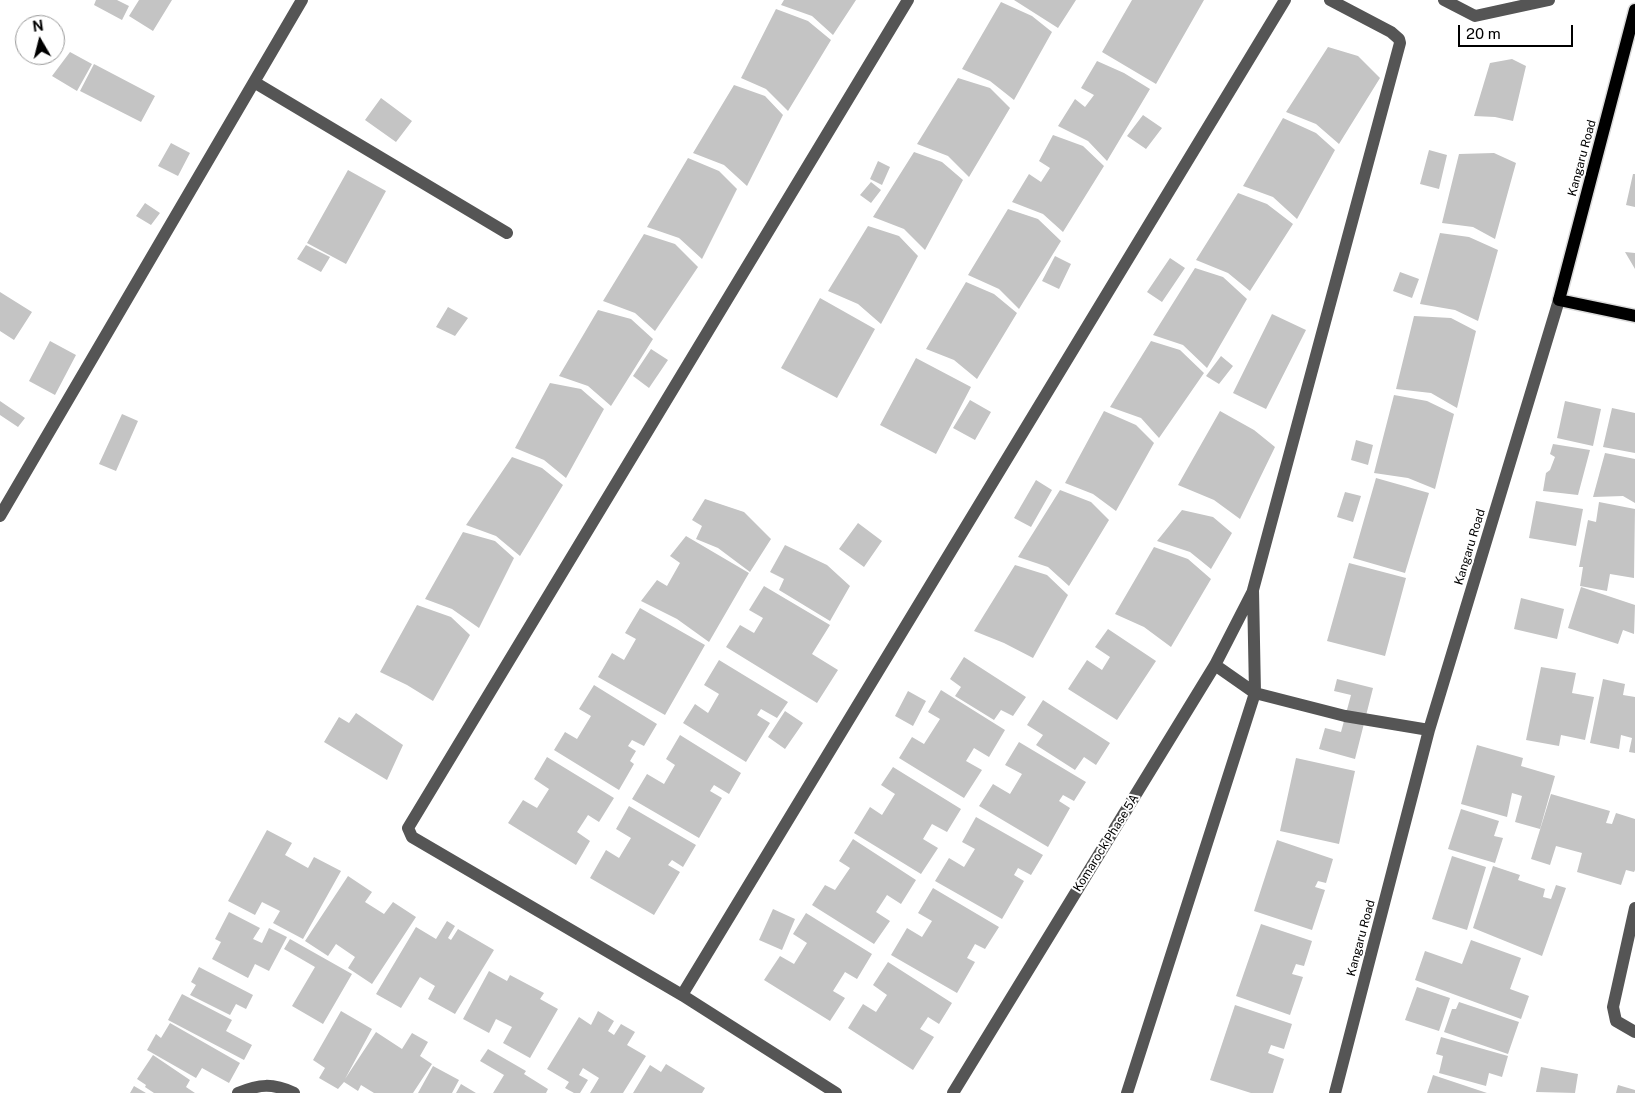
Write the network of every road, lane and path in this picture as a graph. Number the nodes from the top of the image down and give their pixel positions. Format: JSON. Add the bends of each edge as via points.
{"nodes":[{"id":1,"x":302,"y":0,"type":"edge"},
{"id":2,"x":908,"y":0,"type":"edge"},
{"id":3,"x":1285,"y":0,"type":"edge"},
{"id":4,"x":1330,"y":0,"type":"edge"},
{"id":5,"x":1444,"y":0,"type":"edge"},
{"id":6,"x":1549,"y":0,"type":"edge"},
{"id":7,"x":1635,"y":10,"type":"edge"},
{"id":8,"x":254,"y":82,"type":"junction"},
{"id":9,"x":507,"y":233,"type":"dead end"},
{"id":10,"x":1559,"y":300,"type":"junction"},
{"id":11,"x":1635,"y":316,"type":"edge"},
{"id":12,"x":0,"y":516,"type":"edge"},
{"id":13,"x":1253,"y":590,"type":"junction"},
{"id":14,"x":1215,"y":665,"type":"junction"},
{"id":15,"x":1255,"y":693,"type":"junction"},
{"id":16,"x":1430,"y":730,"type":"junction"},
{"id":17,"x":1635,"y":908,"type":"edge"},
{"id":18,"x":682,"y":995,"type":"junction"},
{"id":19,"x":1635,"y":1032,"type":"edge"},
{"id":20,"x":238,"y":1093,"type":"edge"},
{"id":21,"x":294,"y":1093,"type":"edge"},
{"id":22,"x":836,"y":1093,"type":"edge"},
{"id":23,"x":952,"y":1093,"type":"edge"},
{"id":24,"x":1127,"y":1093,"type":"edge"},
{"id":25,"x":1335,"y":1093,"type":"edge"}],
"edges":[{"from":1,"to":8,"type":"street"},
{"from":2,"to":18,"type":"street","via":[[408,828],[412,837]]},
{"from":3,"to":18,"type":"street"},
{"from":4,"to":13,"type":"street","via":[[1391,32],[1400,43]]},
{"from":5,"to":6,"type":"street","via":[[1475,16]]},
{"from":7,"to":10,"type":"main road","name":"Kangaru Road"},
{"from":8,"to":9,"type":"street"},
{"from":8,"to":12,"type":"street"},
{"from":10,"to":11,"type":"main road"},
{"from":10,"to":16,"type":"street","name":"Kangaru Road"},
{"from":13,"to":14,"type":"street","name":"Komarock Phase 5A"},
{"from":13,"to":15,"type":"street"},
{"from":14,"to":15,"type":"street"},
{"from":14,"to":23,"type":"street","name":"Komarock Phase 5A"},
{"from":15,"to":16,"type":"street","via":[[1345,716]]},
{"from":15,"to":24,"type":"street"},
{"from":16,"to":25,"type":"street","name":"Kangaru Road"},
{"from":17,"to":19,"type":"street","via":[[1612,1007],[1616,1021]]},
{"from":18,"to":22,"type":"street"},
{"from":20,"to":21,"type":"street","via":[[256,1086],[280,1086]]}]}
